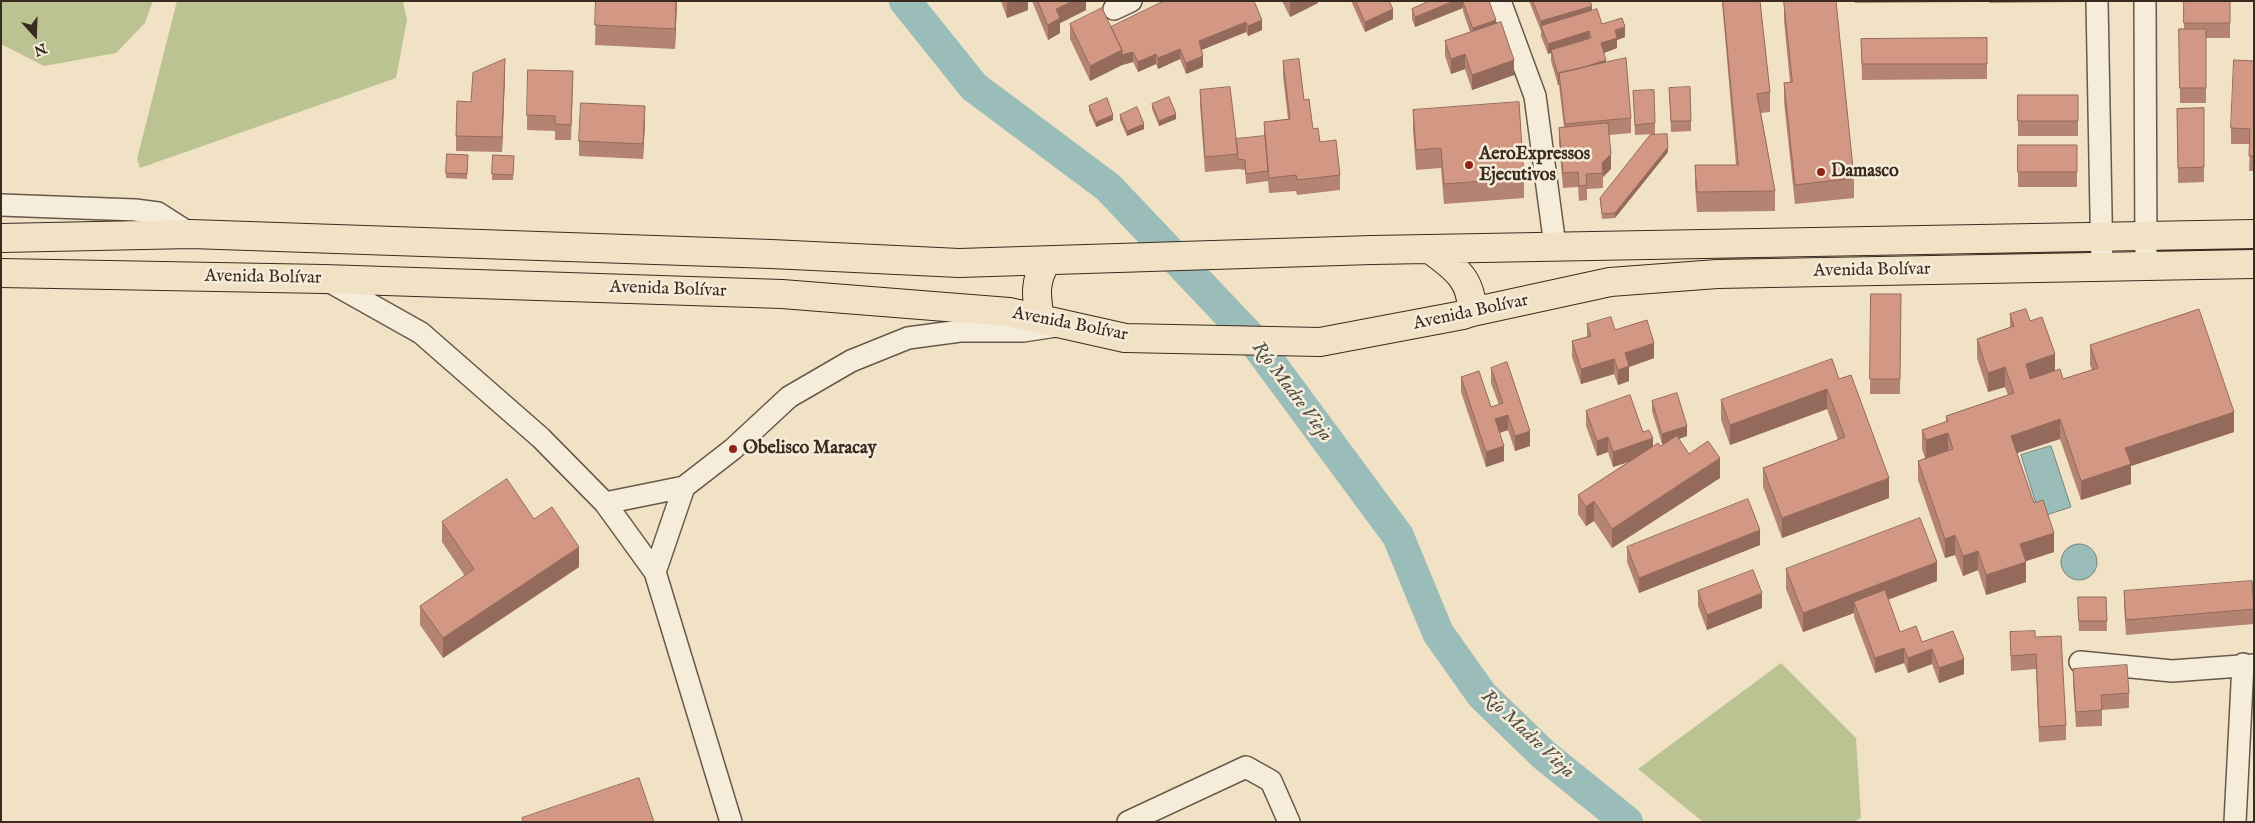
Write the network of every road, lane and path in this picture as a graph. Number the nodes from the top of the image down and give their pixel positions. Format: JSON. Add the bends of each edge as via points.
{"nodes":[{"id":1,"x":1500,"y":1,"type":"edge"},
{"id":2,"x":2097,"y":1,"type":"edge"},
{"id":3,"x":2145,"y":1,"type":"edge"},
{"id":4,"x":1,"y":205,"type":"edge"},
{"id":5,"x":191,"y":234,"type":"junction"},
{"id":6,"x":2254,"y":234,"type":"edge"},
{"id":7,"x":2145,"y":235,"type":"junction"},
{"id":8,"x":2102,"y":236,"type":"junction"},
{"id":9,"x":1,"y":238,"type":"edge"},
{"id":10,"x":1554,"y":246,"type":"junction"},
{"id":11,"x":1431,"y":250,"type":"junction"},
{"id":12,"x":1047,"y":261,"type":"junction"},
{"id":13,"x":2254,"y":264,"type":"edge"},
{"id":14,"x":2102,"y":266,"type":"junction"},
{"id":15,"x":2146,"y":266,"type":"junction"},
{"id":16,"x":1,"y":273,"type":"edge"},
{"id":17,"x":324,"y":279,"type":"junction"},
{"id":18,"x":1467,"y":314,"type":"junction"},
{"id":19,"x":1040,"y":319,"type":"junction"},
{"id":20,"x":1068,"y":325,"type":"junction"},
{"id":21,"x":684,"y":487,"type":"junction"},
{"id":22,"x":605,"y":503,"type":"junction"},
{"id":23,"x":655,"y":572,"type":"junction"},
{"id":24,"x":2080,"y":662,"type":"dead end"},
{"id":25,"x":2248,"y":665,"type":"edge"},
{"id":26,"x":731,"y":822,"type":"edge"},
{"id":27,"x":1128,"y":822,"type":"edge"},
{"id":28,"x":1289,"y":822,"type":"edge"},
{"id":29,"x":2235,"y":822,"type":"edge"}],
"edges":[{"from":1,"to":10,"type":"street","via":[[1535,96]]},
{"from":2,"to":8,"type":"street"},
{"from":3,"to":7,"type":"street"},
{"from":4,"to":5,"type":"street","via":[[158,212]]},
{"from":5,"to":9,"type":"main road","name":"Avenida Bolívar"},
{"from":5,"to":12,"type":"main road","name":"Avenida Bolívar","via":[[959,264]]},
{"from":6,"to":7,"type":"main road","name":"Avenida Bolívar"},
{"from":7,"to":8,"type":"main road","name":"Avenida Bolívar"},
{"from":7,"to":15,"type":"street"},
{"from":8,"to":10,"type":"main road","name":"Avenida Bolívar"},
{"from":8,"to":14,"type":"street"},
{"from":10,"to":11,"type":"main road","name":"Avenida Bolívar"},
{"from":11,"to":12,"type":"main road","name":"Avenida Bolívar"},
{"from":11,"to":18,"type":"main road","via":[[1457,270],[1470,288]]},
{"from":12,"to":19,"type":"main road","via":[[1036,284]]},
{"from":13,"to":15,"type":"main road","name":"Avenida Bolívar"},
{"from":14,"to":15,"type":"main road","name":"Avenida Bolívar"},
{"from":14,"to":18,"type":"main road","name":"Avenida Bolívar","via":[[1717,274],[1610,282]]},
{"from":16,"to":17,"type":"main road","name":"Avenida Bolívar"},
{"from":17,"to":19,"type":"main road","name":"Avenida Bolívar","via":[[782,294],[1009,312]]},
{"from":17,"to":22,"type":"street","via":[[421,333],[541,438]]},
{"from":18,"to":20,"type":"main road","name":"Avenida Bolívar","via":[[1320,342],[1125,338]]},
{"from":19,"to":20,"type":"main road","name":"Avenida Bolívar"},
{"from":20,"to":21,"type":"street","via":[[1023,331],[960,331],[908,338],[851,361],[790,397],[733,449]]},
{"from":21,"to":22,"type":"street"},
{"from":21,"to":23,"type":"street"},
{"from":22,"to":23,"type":"street"},
{"from":23,"to":26,"type":"street"},
{"from":24,"to":25,"type":"street","via":[[2172,671]]},
{"from":25,"to":29,"type":"street"},
{"from":27,"to":28,"type":"street","via":[[1246,767],[1270,781]]}]}
